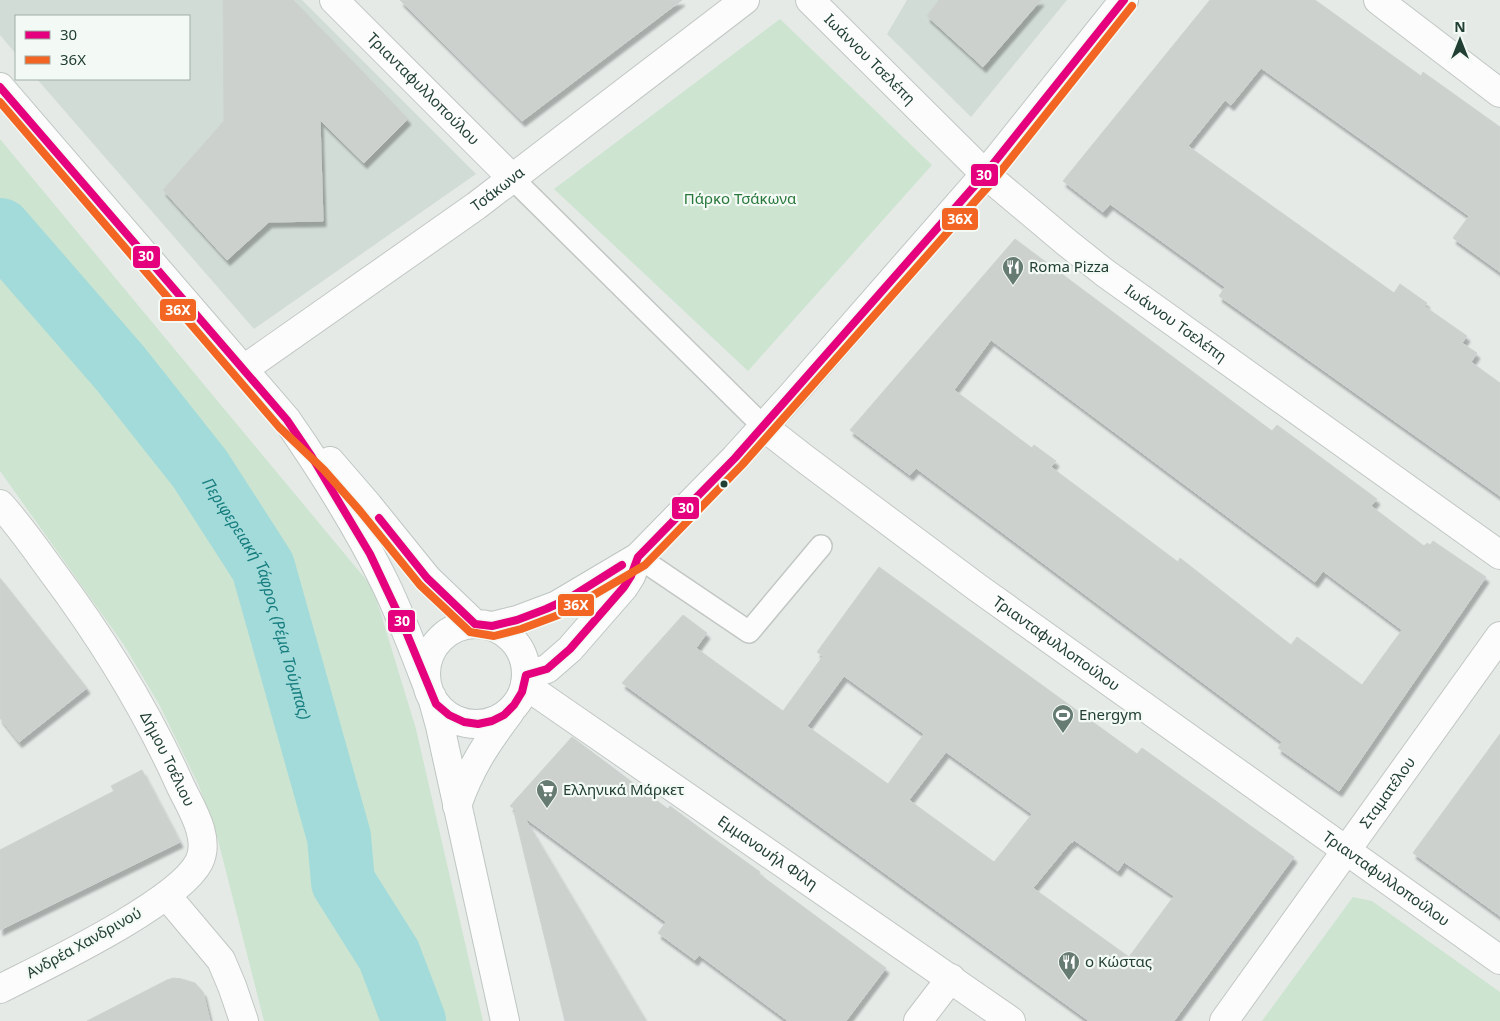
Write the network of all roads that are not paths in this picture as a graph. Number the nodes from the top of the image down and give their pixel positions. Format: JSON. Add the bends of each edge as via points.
{"nodes":[{"id":1,"x":334,"y":0,"type":"edge"},
{"id":2,"x":745,"y":0,"type":"edge"},
{"id":3,"x":810,"y":0,"type":"edge"},
{"id":4,"x":1124,"y":0,"type":"edge"},
{"id":5,"x":1378,"y":0,"type":"edge"},
{"id":6,"x":0,"y":87,"type":"edge"},
{"id":7,"x":1500,"y":93,"type":"edge"},
{"id":8,"x":985,"y":174,"type":"junction"},
{"id":9,"x":512,"y":178,"type":"junction"},
{"id":10,"x":244,"y":369,"type":"junction"},
{"id":11,"x":287,"y":420,"type":"junction"},
{"id":12,"x":764,"y":427,"type":"junction"},
{"id":13,"x":0,"y":504,"type":"edge"},
{"id":14,"x":821,"y":546,"type":"dead end"},
{"id":15,"x":1500,"y":555,"type":"edge"},
{"id":16,"x":638,"y":557,"type":"junction"},
{"id":17,"x":483,"y":625,"type":"junction"},
{"id":18,"x":1500,"y":636,"type":"edge"},
{"id":19,"x":522,"y":689,"type":"junction"},
{"id":20,"x":430,"y":691,"type":"junction"},
{"id":21,"x":457,"y":806,"type":"junction"},
{"id":22,"x":1345,"y":850,"type":"junction"},
{"id":23,"x":167,"y":896,"type":"junction"},
{"id":24,"x":1500,"y":960,"type":"edge"},
{"id":25,"x":951,"y":978,"type":"junction"},
{"id":26,"x":0,"y":989,"type":"edge"},
{"id":27,"x":244,"y":1021,"type":"edge"},
{"id":28,"x":505,"y":1021,"type":"edge"},
{"id":29,"x":918,"y":1021,"type":"edge"},
{"id":30,"x":1011,"y":1021,"type":"edge"},
{"id":31,"x":1224,"y":1021,"type":"edge"}],
"edges":[{"from":1,"to":9,"type":"street","name":"Τριανταφυλλοπούλου"},
{"from":2,"to":9,"type":"street","name":"Τσάκωνα"},
{"from":3,"to":8,"type":"street","name":"Ιωάννου Τσελέπη"},
{"from":4,"to":8,"type":"street"},
{"from":5,"to":7,"type":"street"},
{"from":6,"to":10,"type":"street"},
{"from":8,"to":12,"type":"street"},
{"from":8,"to":15,"type":"street","name":"Ιωάννου Τσελέπη","via":[[1105,273]]},
{"from":9,"to":10,"type":"street","name":"Τσάκωνα"},
{"from":9,"to":12,"type":"lane"},
{"from":10,"to":11,"type":"street"},
{"from":11,"to":17,"type":"street","via":[[331,463],[427,578]]},
{"from":11,"to":20,"type":"street","via":[[370,554]]},
{"from":12,"to":16,"type":"street"},
{"from":12,"to":22,"type":"street","name":"Τριανταφυλλοπούλου","via":[[978,588]]},
{"from":13,"to":23,"type":"street","name":"Δήμου Τσέλιου","via":[[82,610],[136,695],[196,820],[203,847],[200,861]]},
{"from":14,"to":16,"type":"lane","via":[[749,632]]},
{"from":16,"to":17,"type":"street","via":[[557,605],[524,618]]},
{"from":16,"to":19,"type":"street","via":[[624,587],[570,649]]},
{"from":17,"to":19,"type":"street","via":[[506,634],[517,645],[524,659]]},
{"from":17,"to":20,"type":"street","via":[[458,628],[437,643],[426,667]]},
{"from":18,"to":22,"type":"street","name":"Σταματέλου"},
{"from":19,"to":20,"type":"street","via":[[500,718],[466,723],[442,711]]},
{"from":19,"to":21,"type":"street","via":[[472,769]]},
{"from":19,"to":25,"type":"street","name":"Εμμανουήλ Φίλη"},
{"from":20,"to":21,"type":"street"},
{"from":21,"to":28,"type":"street"},
{"from":22,"to":24,"type":"street","name":"Τριανταφυλλοπούλου"},
{"from":22,"to":31,"type":"street","name":"Σταματέλου"},
{"from":23,"to":26,"type":"street","name":"Ανδρέα Χανδρινού"},
{"from":23,"to":27,"type":"street","via":[[221,960]]},
{"from":25,"to":29,"type":"street"},
{"from":25,"to":30,"type":"street","name":"Εμμανουήλ Φίλη"}]}
